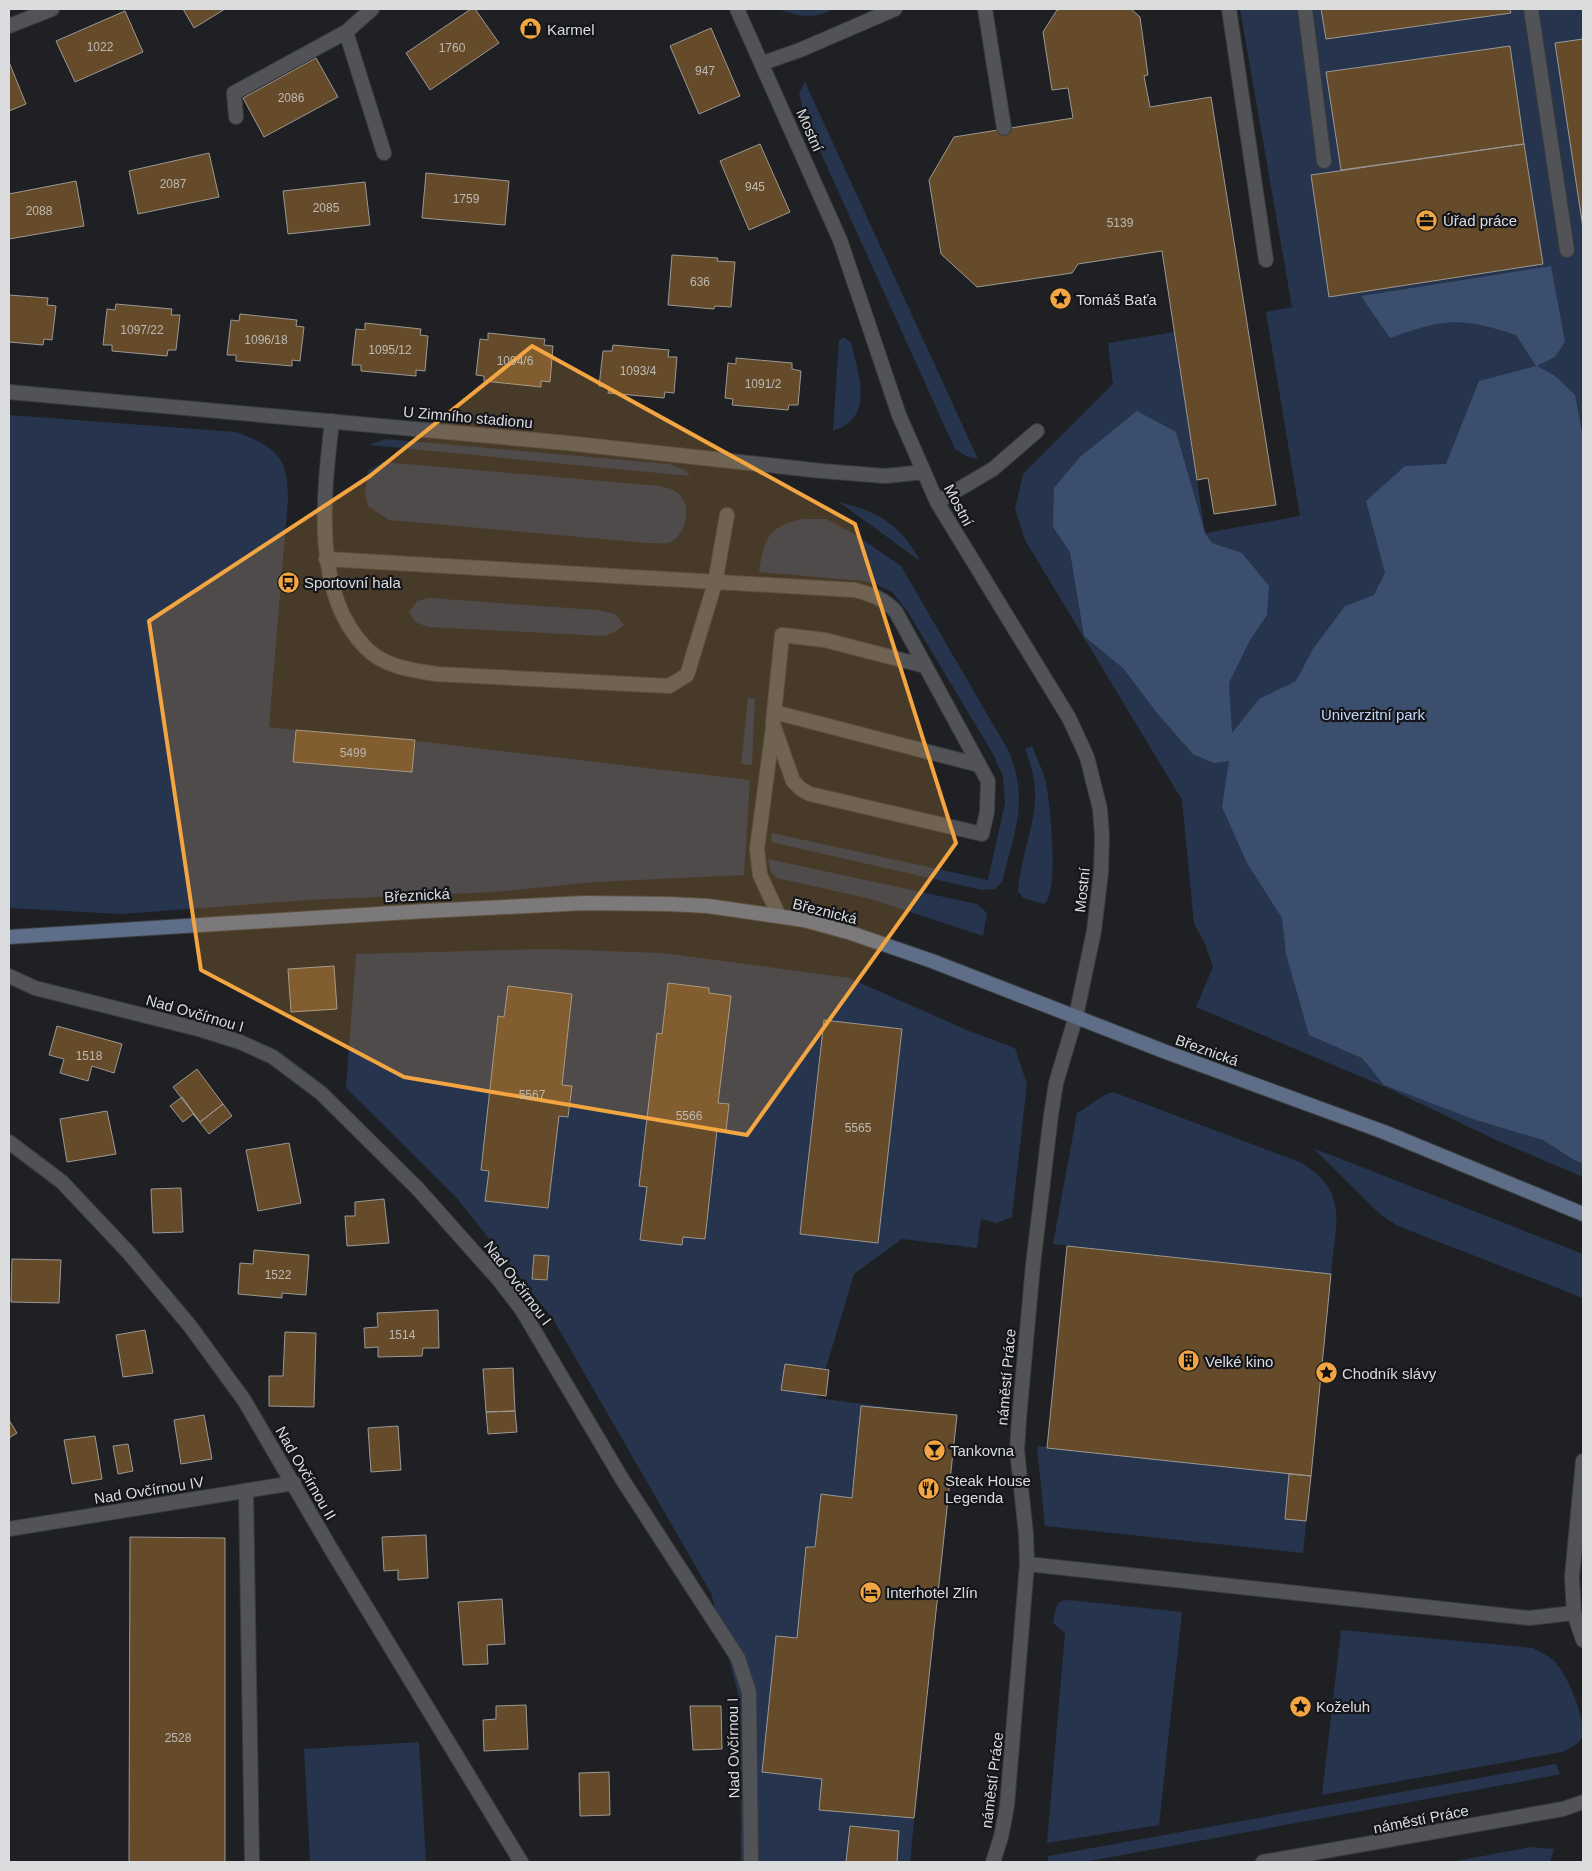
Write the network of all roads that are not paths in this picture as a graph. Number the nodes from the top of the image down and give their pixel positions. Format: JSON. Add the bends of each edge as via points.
{"nodes":[{"id":1,"x":52,"y":9,"type":"edge"},
{"id":2,"x":372,"y":9,"type":"edge"},
{"id":3,"x":738,"y":9,"type":"edge"},
{"id":4,"x":895,"y":9,"type":"edge"},
{"id":5,"x":985,"y":9,"type":"edge"},
{"id":6,"x":1229,"y":9,"type":"edge"},
{"id":7,"x":1305,"y":9,"type":"edge"},
{"id":8,"x":1531,"y":9,"type":"edge"},
{"id":9,"x":9,"y":26,"type":"edge"},
{"id":10,"x":346,"y":32,"type":"junction"},
{"id":11,"x":763,"y":64,"type":"junction"},
{"id":12,"x":236,"y":118,"type":"dead end"},
{"id":13,"x":1004,"y":128,"type":"dead end"},
{"id":14,"x":384,"y":153,"type":"dead end"},
{"id":15,"x":1324,"y":161,"type":"dead end"},
{"id":16,"x":1566,"y":250,"type":"dead end"},
{"id":17,"x":1266,"y":260,"type":"dead end"},
{"id":18,"x":9,"y":392,"type":"edge"},
{"id":19,"x":332,"y":422,"type":"junction"},
{"id":20,"x":1037,"y":431,"type":"dead end"},
{"id":21,"x":924,"y":472,"type":"junction"},
{"id":22,"x":938,"y":502,"type":"junction"},
{"id":23,"x":727,"y":514,"type":"dead end"},
{"id":24,"x":326,"y":559,"type":"junction"},
{"id":25,"x":715,"y":583,"type":"junction"},
{"id":26,"x":925,"y":666,"type":"junction"},
{"id":27,"x":774,"y":718,"type":"junction"},
{"id":28,"x":979,"y":765,"type":"junction"},
{"id":29,"x":780,"y":916,"type":"junction"},
{"id":30,"x":9,"y":937,"type":"edge"},
{"id":31,"x":9,"y":976,"type":"edge"},
{"id":32,"x":1076,"y":1016,"type":"junction"},
{"id":33,"x":9,"y":1142,"type":"edge"},
{"id":34,"x":1583,"y":1214,"type":"edge"},
{"id":35,"x":1583,"y":1461,"type":"edge"},
{"id":36,"x":294,"y":1483,"type":"junction"},
{"id":37,"x":246,"y":1491,"type":"junction"},
{"id":38,"x":9,"y":1529,"type":"edge"},
{"id":39,"x":1027,"y":1564,"type":"junction"},
{"id":40,"x":1574,"y":1614,"type":"junction"},
{"id":41,"x":1583,"y":1640,"type":"edge"},
{"id":42,"x":1583,"y":1802,"type":"edge"},
{"id":43,"x":252,"y":1862,"type":"edge"},
{"id":44,"x":521,"y":1862,"type":"edge"},
{"id":45,"x":751,"y":1862,"type":"edge"},
{"id":46,"x":993,"y":1862,"type":"edge"},
{"id":47,"x":1263,"y":1862,"type":"edge"}],
"edges":[{"from":1,"to":9,"type":"street"},
{"from":2,"to":10,"type":"street"},
{"from":3,"to":11,"type":"street","name":"Mostní"},
{"from":4,"to":11,"type":"street"},
{"from":5,"to":13,"type":"street"},
{"from":6,"to":17,"type":"street"},
{"from":7,"to":15,"type":"street"},
{"from":8,"to":16,"type":"street"},
{"from":10,"to":12,"type":"street","via":[[234,93]]},
{"from":10,"to":14,"type":"street"},
{"from":11,"to":21,"type":"street","name":"Mostní","via":[[840,240],[899,414]]},
{"from":18,"to":19,"type":"street","name":"U Zimního stadionu"},
{"from":19,"to":21,"type":"street","name":"U Zimního stadionu","via":[[559,442],[822,471],[885,476]]},
{"from":19,"to":24,"type":"street","via":[[325,519]]},
{"from":20,"to":22,"type":"street","via":[[993,469]]},
{"from":21,"to":22,"type":"street","name":"Mostní"},
{"from":22,"to":32,"type":"street","name":"Mostní","via":[[1069,718],[1087,757],[1094,782],[1102,837],[1101,872],[1090,957]]},
{"from":23,"to":25,"type":"street"},
{"from":24,"to":25,"type":"street"},
{"from":24,"to":25,"type":"street","via":[[336,598],[348,625],[366,649],[400,668],[436,674],[669,686],[687,675]]},
{"from":25,"to":26,"type":"street","via":[[855,590],[873,595],[896,612]]},
{"from":26,"to":27,"type":"street","via":[[825,640],[782,635]]},
{"from":26,"to":28,"type":"street"},
{"from":27,"to":28,"type":"street"},
{"from":27,"to":28,"type":"street","via":[[794,781],[801,789],[810,794],[982,834],[988,781]]},
{"from":27,"to":29,"type":"street","via":[[757,849],[760,875]]},
{"from":29,"to":30,"type":"main road","name":"Březnická","via":[[668,904],[556,904]]},
{"from":29,"to":32,"type":"main road","name":"Březnická","via":[[804,920],[892,947]]},
{"from":31,"to":45,"type":"street","name":"Nad Ovčírnou I","via":[[35,988],[202,1030],[258,1048],[274,1057],[320,1093],[393,1163],[499,1280],[522,1310],[622,1479],[738,1658],[749,1692]]},
{"from":32,"to":34,"type":"main road","name":"Březnická","via":[[1384,1132]]},
{"from":32,"to":39,"type":"street","name":"náměstí Práce","via":[[1056,1083],[1051,1115],[1019,1420],[1017,1450]]},
{"from":33,"to":36,"type":"street","name":"Nad Ovčírnou II","via":[[62,1182],[128,1252],[190,1326],[244,1400]]},
{"from":35,"to":40,"type":"street","via":[[1572,1577]]},
{"from":36,"to":37,"type":"street","name":"Nad Ovčírnou IV"},
{"from":36,"to":44,"type":"street","name":"Nad Ovčírnou II"},
{"from":37,"to":38,"type":"street","name":"Nad Ovčírnou IV"},
{"from":37,"to":43,"type":"street"},
{"from":39,"to":40,"type":"street","via":[[1529,1618]]},
{"from":39,"to":46,"type":"street","name":"náměstí Práce","via":[[1007,1806]]},
{"from":40,"to":41,"type":"street"},
{"from":42,"to":47,"type":"street","name":"náměstí Práce"}]}
